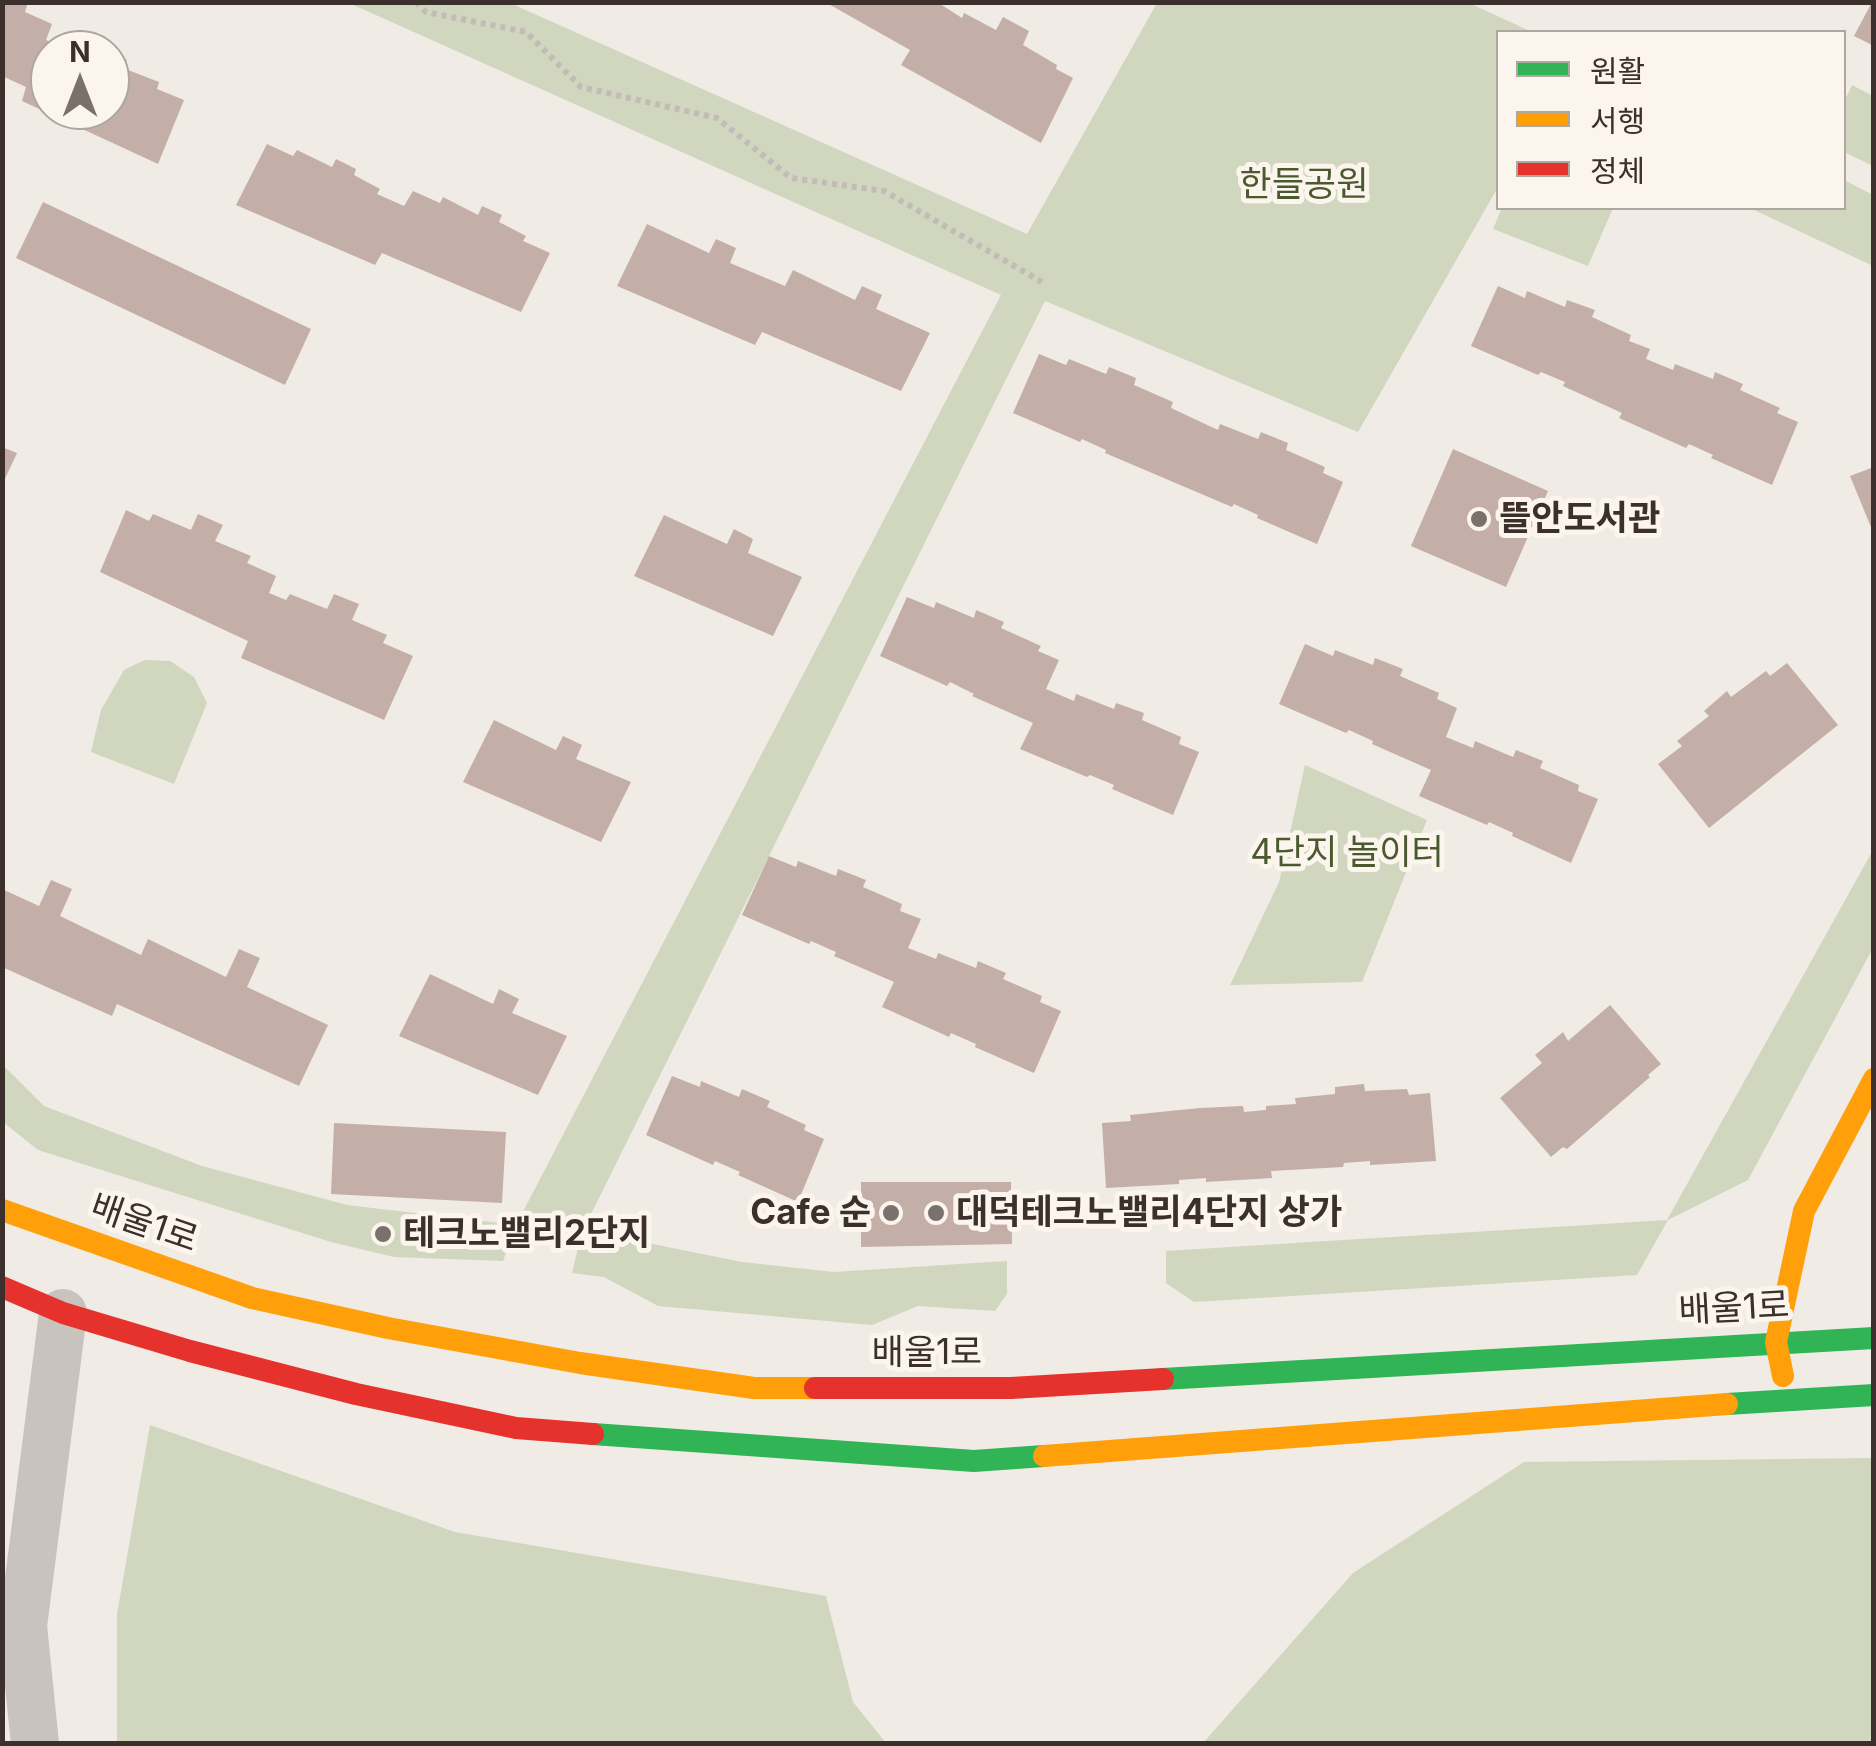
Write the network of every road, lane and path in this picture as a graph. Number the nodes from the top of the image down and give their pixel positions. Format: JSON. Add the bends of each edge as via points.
{"nodes":[{"id":1,"x":416,"y":2,"type":"edge"},
{"id":2,"x":1042,"y":282,"type":"dead end"},
{"id":3,"x":1874,"y":1079,"type":"edge"},
{"id":4,"x":2,"y":1210,"type":"edge"},
{"id":5,"x":2,"y":1287,"type":"edge"},
{"id":6,"x":63,"y":1314,"type":"junction"},
{"id":7,"x":1874,"y":1338,"type":"edge"},
{"id":8,"x":1776,"y":1342,"type":"junction"},
{"id":9,"x":1874,"y":1395,"type":"edge"},
{"id":10,"x":1787,"y":1399,"type":"junction"},
{"id":11,"x":35,"y":1744,"type":"edge"}],
"edges":[{"from":1,"to":2,"type":"path","via":[[426,12],[526,32],[581,87],[718,118],[791,178],[884,191]]},
{"from":3,"to":8,"type":"main road","via":[[1804,1211]]},
{"from":4,"to":8,"type":"main road","name":"배울1로","via":[[252,1298],[388,1328],[754,1388],[1010,1388]]},
{"from":5,"to":6,"type":"main road"},
{"from":6,"to":10,"type":"main road","via":[[356,1394],[516,1428],[974,1461]]},
{"from":6,"to":11,"type":"street","via":[[23,1626]]},
{"from":7,"to":8,"type":"main road","name":"배울1로"},
{"from":8,"to":10,"type":"main road"},
{"from":9,"to":10,"type":"main road"}]}
